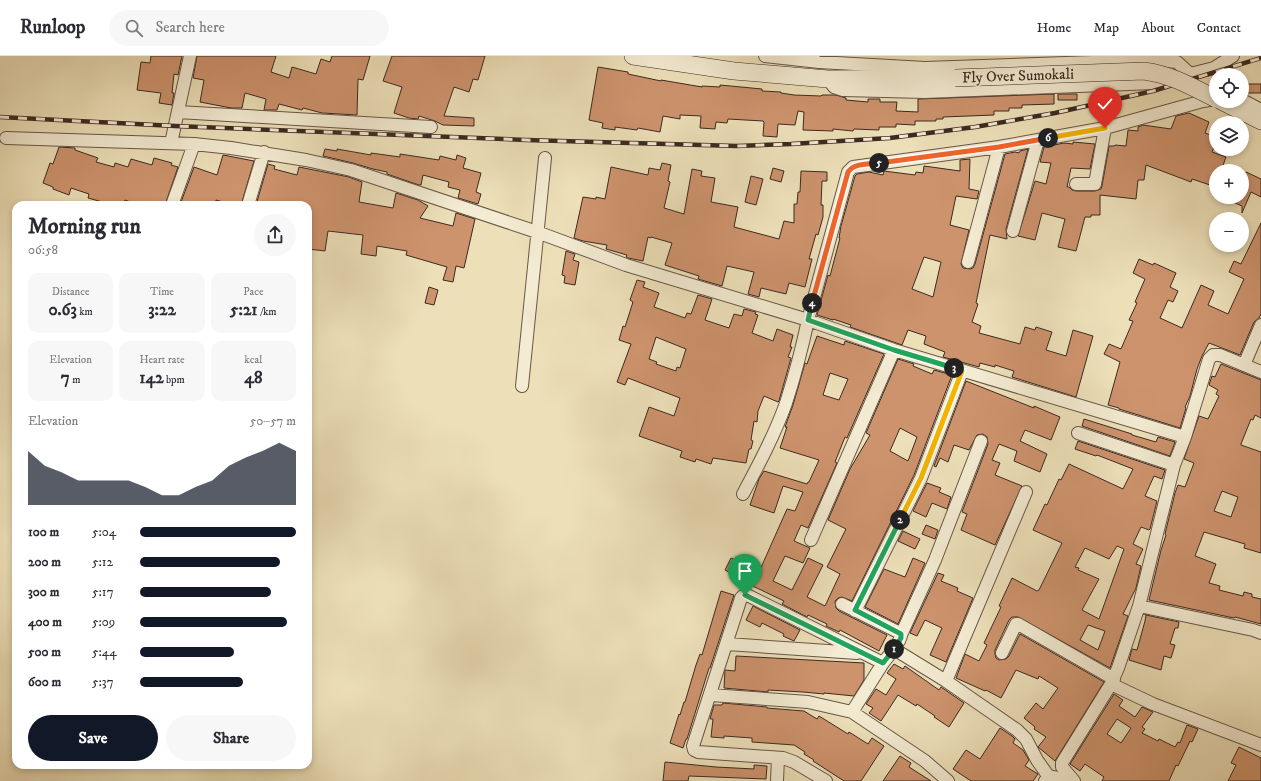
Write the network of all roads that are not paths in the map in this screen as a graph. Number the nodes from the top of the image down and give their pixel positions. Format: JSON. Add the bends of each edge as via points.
{"nodes":[{"id":1,"x":190,"y":56,"type":"edge"},
{"id":2,"x":633,"y":56,"type":"edge"},
{"id":3,"x":765,"y":56,"type":"edge"},
{"id":4,"x":1233,"y":56,"type":"edge"},
{"id":5,"x":1150,"y":58,"type":"edge"},
{"id":6,"x":820,"y":59,"type":"edge"},
{"id":7,"x":921,"y":62,"type":"edge"},
{"id":8,"x":840,"y":71,"type":"edge"},
{"id":9,"x":1190,"y":74,"type":"junction"},
{"id":10,"x":1209,"y":98,"type":"edge"},
{"id":11,"x":1209,"y":101,"type":"edge"},
{"id":12,"x":1249,"y":104,"type":"edge"},
{"id":13,"x":1227,"y":108,"type":"edge"},
{"id":14,"x":1235,"y":108,"type":"edge"},
{"id":15,"x":1261,"y":110,"type":"edge"},
{"id":16,"x":178,"y":112,"type":"junction"},
{"id":17,"x":1261,"y":121,"type":"edge"},
{"id":18,"x":431,"y":127,"type":"dead end"},
{"id":19,"x":1261,"y":127,"type":"edge"},
{"id":20,"x":1105,"y":128,"type":"junction"},
{"id":21,"x":6,"y":138,"type":"dead end"},
{"id":22,"x":1038,"y":140,"type":"junction"},
{"id":23,"x":171,"y":143,"type":"junction"},
{"id":24,"x":194,"y":144,"type":"junction"},
{"id":25,"x":999,"y":147,"type":"junction"},
{"id":26,"x":264,"y":152,"type":"junction"},
{"id":27,"x":545,"y":158,"type":"dead end"},
{"id":28,"x":1076,"y":184,"type":"dead end"},
{"id":29,"x":173,"y":201,"type":"edge"},
{"id":30,"x":249,"y":201,"type":"edge"},
{"id":31,"x":1013,"y":231,"type":"dead end"},
{"id":32,"x":537,"y":232,"type":"junction"},
{"id":33,"x":968,"y":262,"type":"dead end"},
{"id":34,"x":808,"y":320,"type":"junction"},
{"id":35,"x":1261,"y":325,"type":"edge"},
{"id":36,"x":894,"y":350,"type":"junction"},
{"id":37,"x":1244,"y":365,"type":"junction"},
{"id":38,"x":962,"y":371,"type":"junction"},
{"id":39,"x":1261,"y":372,"type":"edge"},
{"id":40,"x":522,"y":386,"type":"dead end"},
{"id":41,"x":1078,"y":433,"type":"dead end"},
{"id":42,"x":1185,"y":437,"type":"junction"},
{"id":43,"x":981,"y":441,"type":"dead end"},
{"id":44,"x":1174,"y":465,"type":"junction"},
{"id":45,"x":1026,"y":492,"type":"dead end"},
{"id":46,"x":744,"y":494,"type":"dead end"},
{"id":47,"x":811,"y":540,"type":"dead end"},
{"id":48,"x":842,"y":604,"type":"dead end"},
{"id":49,"x":1139,"y":606,"type":"junction"},
{"id":50,"x":855,"y":610,"type":"junction"},
{"id":51,"x":1261,"y":633,"type":"edge"},
{"id":52,"x":901,"y":635,"type":"junction"},
{"id":53,"x":727,"y":644,"type":"junction"},
{"id":54,"x":894,"y":649,"type":"junction"},
{"id":55,"x":863,"y":653,"type":"junction"},
{"id":56,"x":1002,"y":653,"type":"dead end"},
{"id":57,"x":883,"y":663,"type":"junction"},
{"id":58,"x":946,"y":681,"type":"junction"},
{"id":59,"x":1113,"y":682,"type":"junction"},
{"id":60,"x":710,"y":695,"type":"junction"},
{"id":61,"x":852,"y":712,"type":"junction"},
{"id":62,"x":1261,"y":745,"type":"edge"},
{"id":63,"x":778,"y":758,"type":"junction"},
{"id":64,"x":1052,"y":780,"type":"edge"},
{"id":65,"x":777,"y":781,"type":"edge"},
{"id":66,"x":826,"y":781,"type":"edge"},
{"id":67,"x":948,"y":781,"type":"edge"},
{"id":68,"x":1073,"y":781,"type":"edge"}],
"edges":[{"from":1,"to":16,"type":"street"},
{"from":2,"to":8,"type":"main road","name":"Fly Over Sumokali","via":[[734,71]]},
{"from":3,"to":6,"type":"street"},
{"from":4,"to":9,"type":"street","via":[[1214,68]]},
{"from":5,"to":7,"type":"street","via":[[1027,65]]},
{"from":5,"to":9,"type":"street","via":[[1177,62]]},
{"from":6,"to":8,"type":"street"},
{"from":7,"to":8,"type":"street"},
{"from":8,"to":9,"type":"street","via":[[834,87],[843,90],[926,92],[1154,82]]},
{"from":8,"to":10,"type":"main road","name":"Fly Over Sumokali","bridge":true,"via":[[955,78],[1144,71],[1179,80]]},
{"from":11,"to":20,"type":"street"},
{"from":12,"to":15,"type":"street"},
{"from":13,"to":19,"type":"street"},
{"from":14,"to":17,"type":"main road"},
{"from":16,"to":18,"type":"street"},
{"from":16,"to":23,"type":"street"},
{"from":20,"to":22,"type":"street"},
{"from":20,"to":28,"type":"street","via":[[1095,184]]},
{"from":21,"to":23,"type":"street"},
{"from":22,"to":25,"type":"street"},
{"from":22,"to":31,"type":"street"},
{"from":23,"to":24,"type":"street"},
{"from":24,"to":26,"type":"street"},
{"from":24,"to":29,"type":"street"},
{"from":25,"to":33,"type":"street"},
{"from":25,"to":34,"type":"street","via":[[851,168]]},
{"from":26,"to":30,"type":"street"},
{"from":26,"to":32,"type":"street","via":[[351,170]]},
{"from":27,"to":32,"type":"street"},
{"from":32,"to":34,"type":"street","via":[[626,265]]},
{"from":32,"to":40,"type":"street"},
{"from":34,"to":36,"type":"street"},
{"from":34,"to":46,"type":"street","via":[[786,403]]},
{"from":35,"to":37,"type":"street"},
{"from":36,"to":38,"type":"street"},
{"from":36,"to":47,"type":"street"},
{"from":37,"to":39,"type":"street"},
{"from":37,"to":42,"type":"street","via":[[1220,355],[1213,355],[1209,359]]},
{"from":38,"to":42,"type":"street"},
{"from":38,"to":50,"type":"street","via":[[921,478]]},
{"from":41,"to":44,"type":"street"},
{"from":42,"to":44,"type":"street"},
{"from":43,"to":52,"type":"street","via":[[935,560]]},
{"from":44,"to":49,"type":"street"},
{"from":45,"to":58,"type":"street"},
{"from":48,"to":50,"type":"street"},
{"from":49,"to":51,"type":"street"},
{"from":49,"to":59,"type":"street"},
{"from":50,"to":52,"type":"street"},
{"from":52,"to":54,"type":"street"},
{"from":53,"to":55,"type":"street"},
{"from":53,"to":55,"type":"street","via":[[741,598],[747,595]]},
{"from":53,"to":60,"type":"street"},
{"from":54,"to":57,"type":"street"},
{"from":54,"to":58,"type":"street"},
{"from":55,"to":57,"type":"street"},
{"from":56,"to":59,"type":"street","via":[[1018,624]]},
{"from":57,"to":61,"type":"street"},
{"from":58,"to":64,"type":"street","via":[[1022,734]]},
{"from":59,"to":62,"type":"street","via":[[1153,704]]},
{"from":59,"to":68,"type":"street","via":[[1062,762],[1062,767]]},
{"from":60,"to":61,"type":"street","via":[[802,701]]},
{"from":60,"to":63,"type":"street","via":[[693,746],[694,750]]},
{"from":61,"to":67,"type":"street","via":[[925,761]]},
{"from":63,"to":65,"type":"street"},
{"from":63,"to":66,"type":"street","via":[[794,762]]}]}
